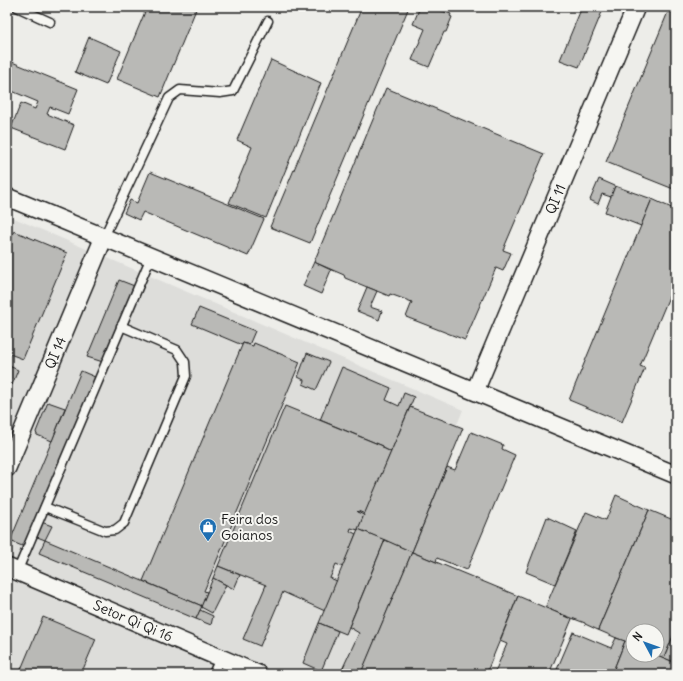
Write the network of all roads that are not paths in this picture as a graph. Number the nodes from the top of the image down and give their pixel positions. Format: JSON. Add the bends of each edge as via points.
{"nodes":[{"id":1,"x":17,"y":7,"type":"edge"},
{"id":2,"x":636,"y":7,"type":"edge"},
{"id":3,"x":268,"y":21,"type":"dead end"},
{"id":4,"x":50,"y":22,"type":"dead end"},
{"id":5,"x":7,"y":197,"type":"edge"},
{"id":6,"x":104,"y":237,"type":"junction"},
{"id":7,"x":151,"y":257,"type":"junction"},
{"id":8,"x":121,"y":326,"type":"junction"},
{"id":9,"x":475,"y":391,"type":"junction"},
{"id":10,"x":7,"y":468,"type":"edge"},
{"id":11,"x":676,"y":475,"type":"edge"},
{"id":12,"x":45,"y":507,"type":"junction"},
{"id":13,"x":12,"y":570,"type":"edge"},
{"id":14,"x":220,"y":658,"type":"junction"},
{"id":15,"x":213,"y":674,"type":"edge"},
{"id":16,"x":258,"y":674,"type":"edge"}],
"edges":[{"from":1,"to":4,"type":"lane"},
{"from":2,"to":9,"type":"street","name":"QI 11"},
{"from":3,"to":6,"type":"lane","via":[[233,91],[220,93],[180,90],[169,98]]},
{"from":5,"to":6,"type":"street"},
{"from":6,"to":7,"type":"street"},
{"from":6,"to":10,"type":"street","name":"QI 14"},
{"from":7,"to":8,"type":"lane"},
{"from":7,"to":9,"type":"street"},
{"from":8,"to":12,"type":"lane"},
{"from":8,"to":12,"type":"lane","via":[[177,350],[185,362],[186,376],[131,509],[124,523],[115,530],[105,531]]},
{"from":9,"to":11,"type":"street"},
{"from":12,"to":13,"type":"lane"},
{"from":13,"to":14,"type":"street","name":"Setor Qi Qi 16"},
{"from":14,"to":15,"type":"lane"},
{"from":14,"to":16,"type":"street","name":"Setor Qi Qi 16"}]}
